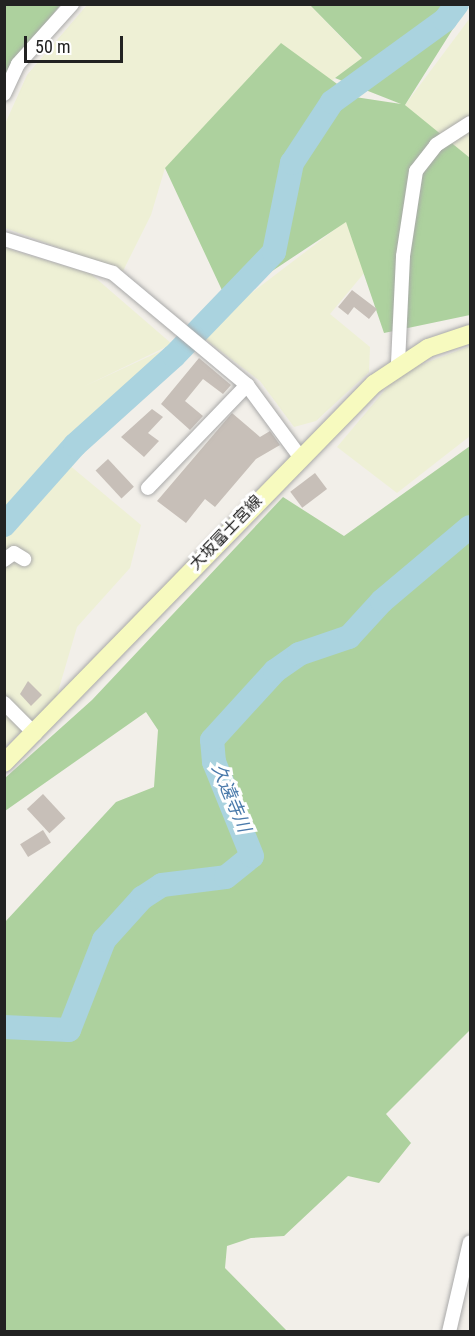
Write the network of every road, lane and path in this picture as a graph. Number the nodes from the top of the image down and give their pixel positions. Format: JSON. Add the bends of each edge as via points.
{"nodes":[{"id":1,"x":72,"y":4,"type":"edge"},
{"id":2,"x":4,"y":94,"type":"edge"},
{"id":3,"x":471,"y":123,"type":"edge"},
{"id":4,"x":4,"y":239,"type":"edge"},
{"id":5,"x":471,"y":334,"type":"edge"},
{"id":6,"x":398,"y":363,"type":"junction"},
{"id":7,"x":247,"y":385,"type":"junction"},
{"id":8,"x":300,"y":457,"type":"junction"},
{"id":9,"x":148,"y":488,"type":"dead end"},
{"id":10,"x":24,"y":559,"type":"dead end"},
{"id":11,"x":4,"y":561,"type":"edge"},
{"id":12,"x":4,"y":703,"type":"edge"},
{"id":13,"x":35,"y":734,"type":"junction"},
{"id":14,"x":4,"y":763,"type":"edge"},
{"id":15,"x":471,"y":1242,"type":"edge"},
{"id":16,"x":449,"y":1332,"type":"edge"}],
"edges":[{"from":1,"to":2,"type":"street","via":[[18,64]]},
{"from":3,"to":6,"type":"street","via":[[436,145],[416,171],[403,256]]},
{"from":4,"to":7,"type":"street","via":[[114,273]]},
{"from":5,"to":6,"type":"main road","name":"大坂富士宮線"},
{"from":6,"to":8,"type":"main road","name":"大坂富士宮線"},
{"from":7,"to":8,"type":"street"},
{"from":7,"to":9,"type":"street"},
{"from":8,"to":13,"type":"main road","name":"大坂富士宮線"},
{"from":10,"to":11,"type":"street","via":[[14,553]]},
{"from":12,"to":13,"type":"street"},
{"from":13,"to":14,"type":"main road","name":"大坂富士宮線"},
{"from":15,"to":16,"type":"street"}]}
